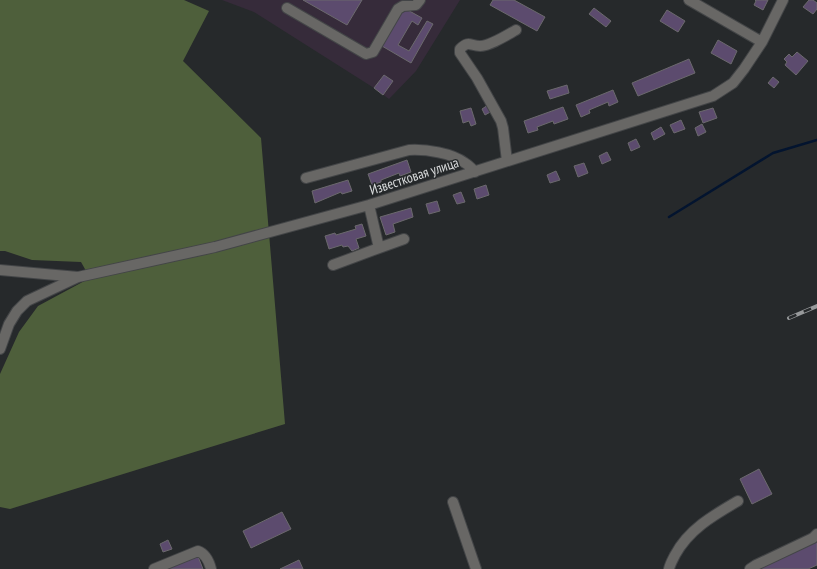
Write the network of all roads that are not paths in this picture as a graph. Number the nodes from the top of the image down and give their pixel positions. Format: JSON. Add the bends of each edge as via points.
{"nodes":[{"id":1,"x":420,"y":0,"type":"edge"},
{"id":2,"x":689,"y":0,"type":"edge"},
{"id":3,"x":783,"y":0,"type":"edge"},
{"id":4,"x":287,"y":8,"type":"dead end"},
{"id":5,"x":516,"y":30,"type":"dead end"},
{"id":6,"x":762,"y":42,"type":"junction"},
{"id":7,"x":507,"y":161,"type":"junction"},
{"id":8,"x":475,"y":172,"type":"junction"},
{"id":9,"x":306,"y":178,"type":"dead end"},
{"id":10,"x":369,"y":205,"type":"junction"},
{"id":11,"x":404,"y":239,"type":"dead end"},
{"id":12,"x":380,"y":248,"type":"junction"},
{"id":13,"x":333,"y":265,"type":"dead end"},
{"id":14,"x":0,"y":270,"type":"edge"},
{"id":15,"x":78,"y":277,"type":"junction"},
{"id":16,"x":0,"y":350,"type":"edge"},
{"id":17,"x":738,"y":501,"type":"dead end"},
{"id":18,"x":453,"y":502,"type":"dead end"},
{"id":19,"x":817,"y":534,"type":"edge"},
{"id":20,"x":668,"y":568,"type":"edge"},
{"id":21,"x":154,"y":569,"type":"edge"},
{"id":22,"x":211,"y":569,"type":"edge"},
{"id":23,"x":476,"y":569,"type":"edge"},
{"id":24,"x":750,"y":569,"type":"edge"}],
"edges":[{"from":1,"to":4,"type":"street","via":[[416,5],[398,9],[373,52],[369,54]]},
{"from":2,"to":6,"type":"street"},
{"from":3,"to":6,"type":"street","name":"Известковая улица"},
{"from":5,"to":7,"type":"street","via":[[490,44],[480,46],[472,43],[460,49],[501,121]]},
{"from":6,"to":7,"type":"street","name":"Известковая улица","via":[[733,83],[713,96]]},
{"from":7,"to":8,"type":"street","name":"Известковая улица"},
{"from":8,"to":9,"type":"street","via":[[454,156],[409,150]]},
{"from":8,"to":10,"type":"street","name":"Известковая улица"},
{"from":10,"to":12,"type":"street"},
{"from":10,"to":15,"type":"street","name":"Известковая улица","via":[[215,247]]},
{"from":11,"to":12,"type":"street"},
{"from":12,"to":13,"type":"street"},
{"from":14,"to":15,"type":"street","name":"Известковая улица"},
{"from":15,"to":16,"type":"street","via":[[27,301],[9,324]]},
{"from":17,"to":20,"type":"street","via":[[703,522],[686,539]]},
{"from":18,"to":23,"type":"street"},
{"from":19,"to":24,"type":"street"},
{"from":21,"to":22,"type":"street","via":[[198,551],[209,561]]}]}
